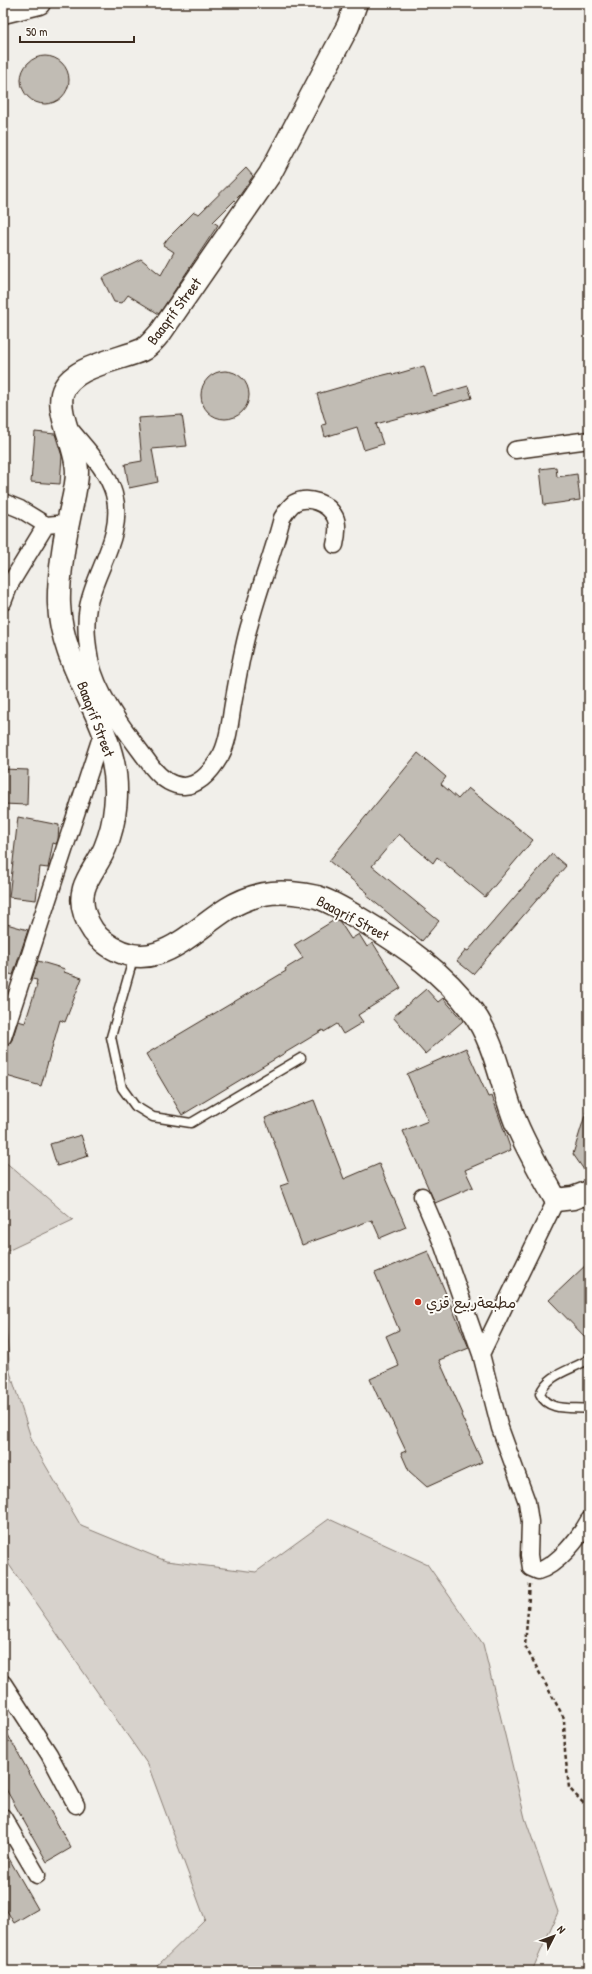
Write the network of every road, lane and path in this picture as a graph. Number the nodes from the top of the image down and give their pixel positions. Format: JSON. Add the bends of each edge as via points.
{"nodes":[{"id":1,"x":356,"y":3,"type":"edge"},
{"id":2,"x":32,"y":4,"type":"edge"},
{"id":3,"x":3,"y":12,"type":"edge"},
{"id":4,"x":66,"y":423,"type":"junction"},
{"id":5,"x":589,"y":440,"type":"edge"},
{"id":6,"x":515,"y":450,"type":"dead end"},
{"id":7,"x":3,"y":502,"type":"edge"},
{"id":8,"x":68,"y":523,"type":"junction"},
{"id":9,"x":46,"y":525,"type":"junction"},
{"id":10,"x":335,"y":545,"type":"dead end"},
{"id":11,"x":3,"y":602,"type":"edge"},
{"id":12,"x":103,"y":731,"type":"junction"},
{"id":13,"x":134,"y":956,"type":"junction"},
{"id":14,"x":3,"y":1037,"type":"edge"},
{"id":15,"x":301,"y":1058,"type":"dead end"},
{"id":16,"x":589,"y":1192,"type":"edge"},
{"id":17,"x":422,"y":1196,"type":"dead end"},
{"id":18,"x":556,"y":1200,"type":"junction"},
{"id":19,"x":481,"y":1354,"type":"junction"},
{"id":20,"x":589,"y":1359,"type":"edge"},
{"id":21,"x":589,"y":1409,"type":"edge"},
{"id":22,"x":589,"y":1520,"type":"edge"},
{"id":23,"x":531,"y":1568,"type":"junction"},
{"id":24,"x":3,"y":1683,"type":"edge"},
{"id":25,"x":76,"y":1805,"type":"dead end"},
{"id":26,"x":589,"y":1809,"type":"edge"},
{"id":27,"x":3,"y":1817,"type":"edge"},
{"id":28,"x":37,"y":1875,"type":"dead end"}],
"edges":[{"from":1,"to":4,"type":"street","name":"Baaqrif Street","via":[[348,26],[281,156],[251,202],[161,332],[150,344],[138,351],[88,369],[67,384],[62,394]]},
{"from":2,"to":3,"type":"street"},
{"from":4,"to":8,"type":"street","name":"Baaqrif Street","via":[[77,467]]},
{"from":4,"to":10,"type":"street","via":[[106,476],[114,494],[116,509],[109,550],[88,607],[87,635],[90,660],[98,686],[112,710],[155,771],[166,782],[179,786],[200,781],[212,769],[221,754],[229,731],[249,624],[282,518],[287,510],[302,500],[315,500],[329,508],[338,530]]},
{"from":5,"to":6,"type":"street"},
{"from":7,"to":9,"type":"street"},
{"from":8,"to":9,"type":"street"},
{"from":8,"to":12,"type":"street","name":"Baaqrif Street","via":[[59,604],[62,628]]},
{"from":9,"to":11,"type":"street","via":[[10,584]]},
{"from":12,"to":13,"type":"street","name":"Baaqrif Street","via":[[113,762],[116,804],[106,848],[89,876],[82,895],[84,911],[91,929],[100,940],[124,954]]},
{"from":12,"to":14,"type":"street"},
{"from":13,"to":15,"type":"lane","via":[[111,1037],[122,1088],[135,1106],[153,1117],[191,1123]]},
{"from":13,"to":18,"type":"street","name":"Baaqrif Street","via":[[167,951],[228,908],[267,893],[292,893],[318,898],[352,914],[429,965],[474,1012],[490,1043],[516,1122]]},
{"from":16,"to":18,"type":"street","via":[[573,1198]]},
{"from":17,"to":19,"type":"street","via":[[442,1243]]},
{"from":18,"to":19,"type":"street"},
{"from":19,"to":23,"type":"street","via":[[500,1428],[527,1502]]},
{"from":20,"to":21,"type":"lane","via":[[549,1380],[540,1394],[543,1400],[554,1406]]},
{"from":22,"to":23,"type":"street","via":[[573,1544],[547,1567],[538,1572]]},
{"from":23,"to":26,"type":"path","via":[[525,1646],[564,1718],[564,1752],[569,1788]]},
{"from":24,"to":25,"type":"street","via":[[49,1754]]},
{"from":27,"to":28,"type":"street"}]}
